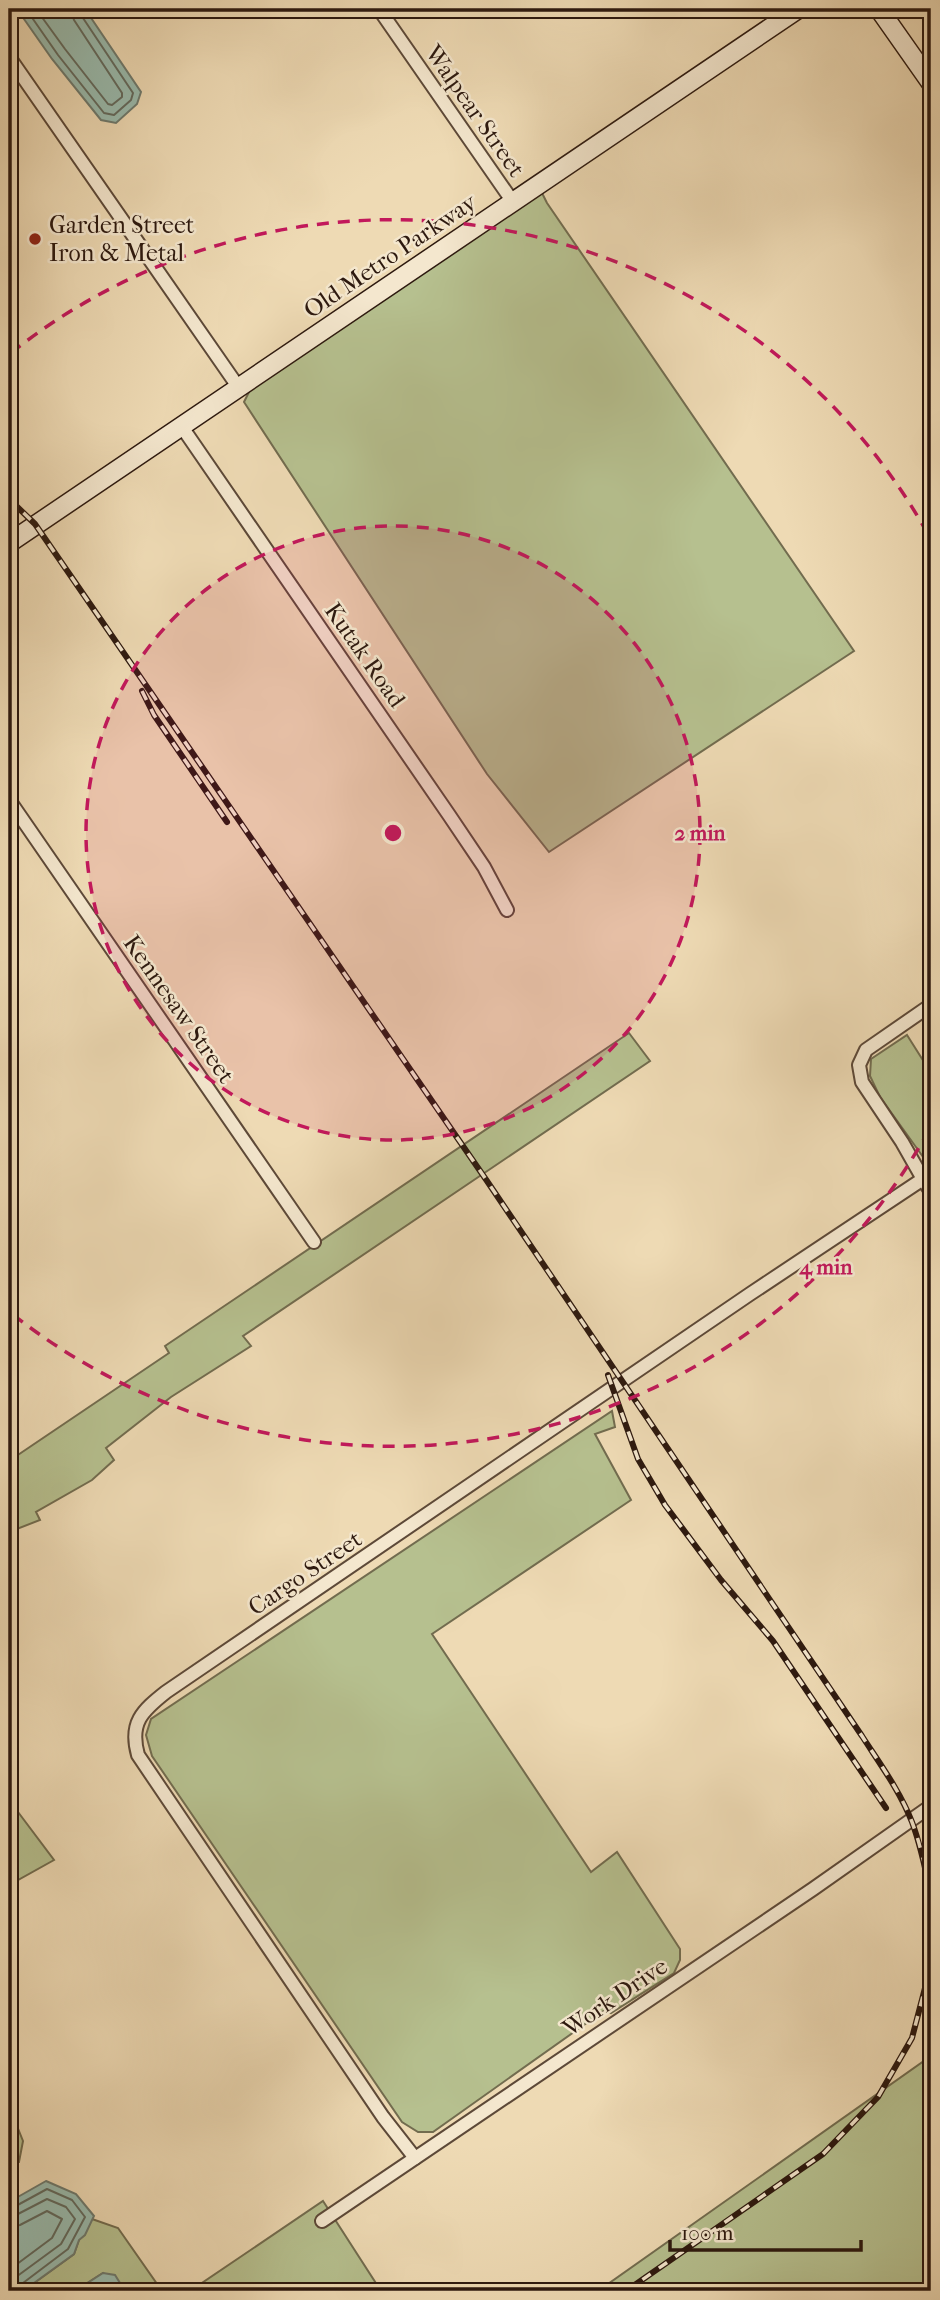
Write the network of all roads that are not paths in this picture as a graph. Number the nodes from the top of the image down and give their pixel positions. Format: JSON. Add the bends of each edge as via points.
{"nodes":[{"id":1,"x":379,"y":9,"type":"edge"},
{"id":2,"x":798,"y":9,"type":"edge"},
{"id":3,"x":879,"y":9,"type":"edge"},
{"id":4,"x":9,"y":57,"type":"edge"},
{"id":5,"x":931,"y":83,"type":"edge"},
{"id":6,"x":513,"y":202,"type":"junction"},
{"id":7,"x":239,"y":388,"type":"junction"},
{"id":8,"x":182,"y":427,"type":"junction"},
{"id":9,"x":9,"y":543,"type":"edge"},
{"id":10,"x":9,"y":800,"type":"edge"},
{"id":11,"x":507,"y":910,"type":"dead end"},
{"id":12,"x":931,"y":1005,"type":"edge"},
{"id":13,"x":923,"y":1180,"type":"junction"},
{"id":14,"x":931,"y":1192,"type":"edge"},
{"id":15,"x":314,"y":1242,"type":"dead end"},
{"id":16,"x":931,"y":1807,"type":"edge"},
{"id":17,"x":415,"y":2158,"type":"junction"},
{"id":18,"x":322,"y":2221,"type":"dead end"}],
"edges":[{"from":1,"to":6,"type":"street","name":"Walpear Street"},
{"from":2,"to":6,"type":"street","name":"Old Metro Parkway"},
{"from":3,"to":5,"type":"street"},
{"from":4,"to":7,"type":"street"},
{"from":6,"to":7,"type":"street","name":"Old Metro Parkway"},
{"from":7,"to":8,"type":"street","name":"Old Metro Parkway"},
{"from":8,"to":9,"type":"street","name":"Old Metro Parkway"},
{"from":8,"to":11,"type":"street","name":"Kutak Road","via":[[450,815]]},
{"from":10,"to":15,"type":"street","name":"Kennesaw Street"},
{"from":12,"to":13,"type":"street","via":[[866,1050],[859,1065],[862,1082]]},
{"from":13,"to":14,"type":"street"},
{"from":13,"to":17,"type":"street","name":"Cargo Street","via":[[166,1692],[136,1724],[138,1755]]},
{"from":16,"to":17,"type":"street","name":"Work Drive"},
{"from":17,"to":18,"type":"street","name":"Work Drive"}]}
